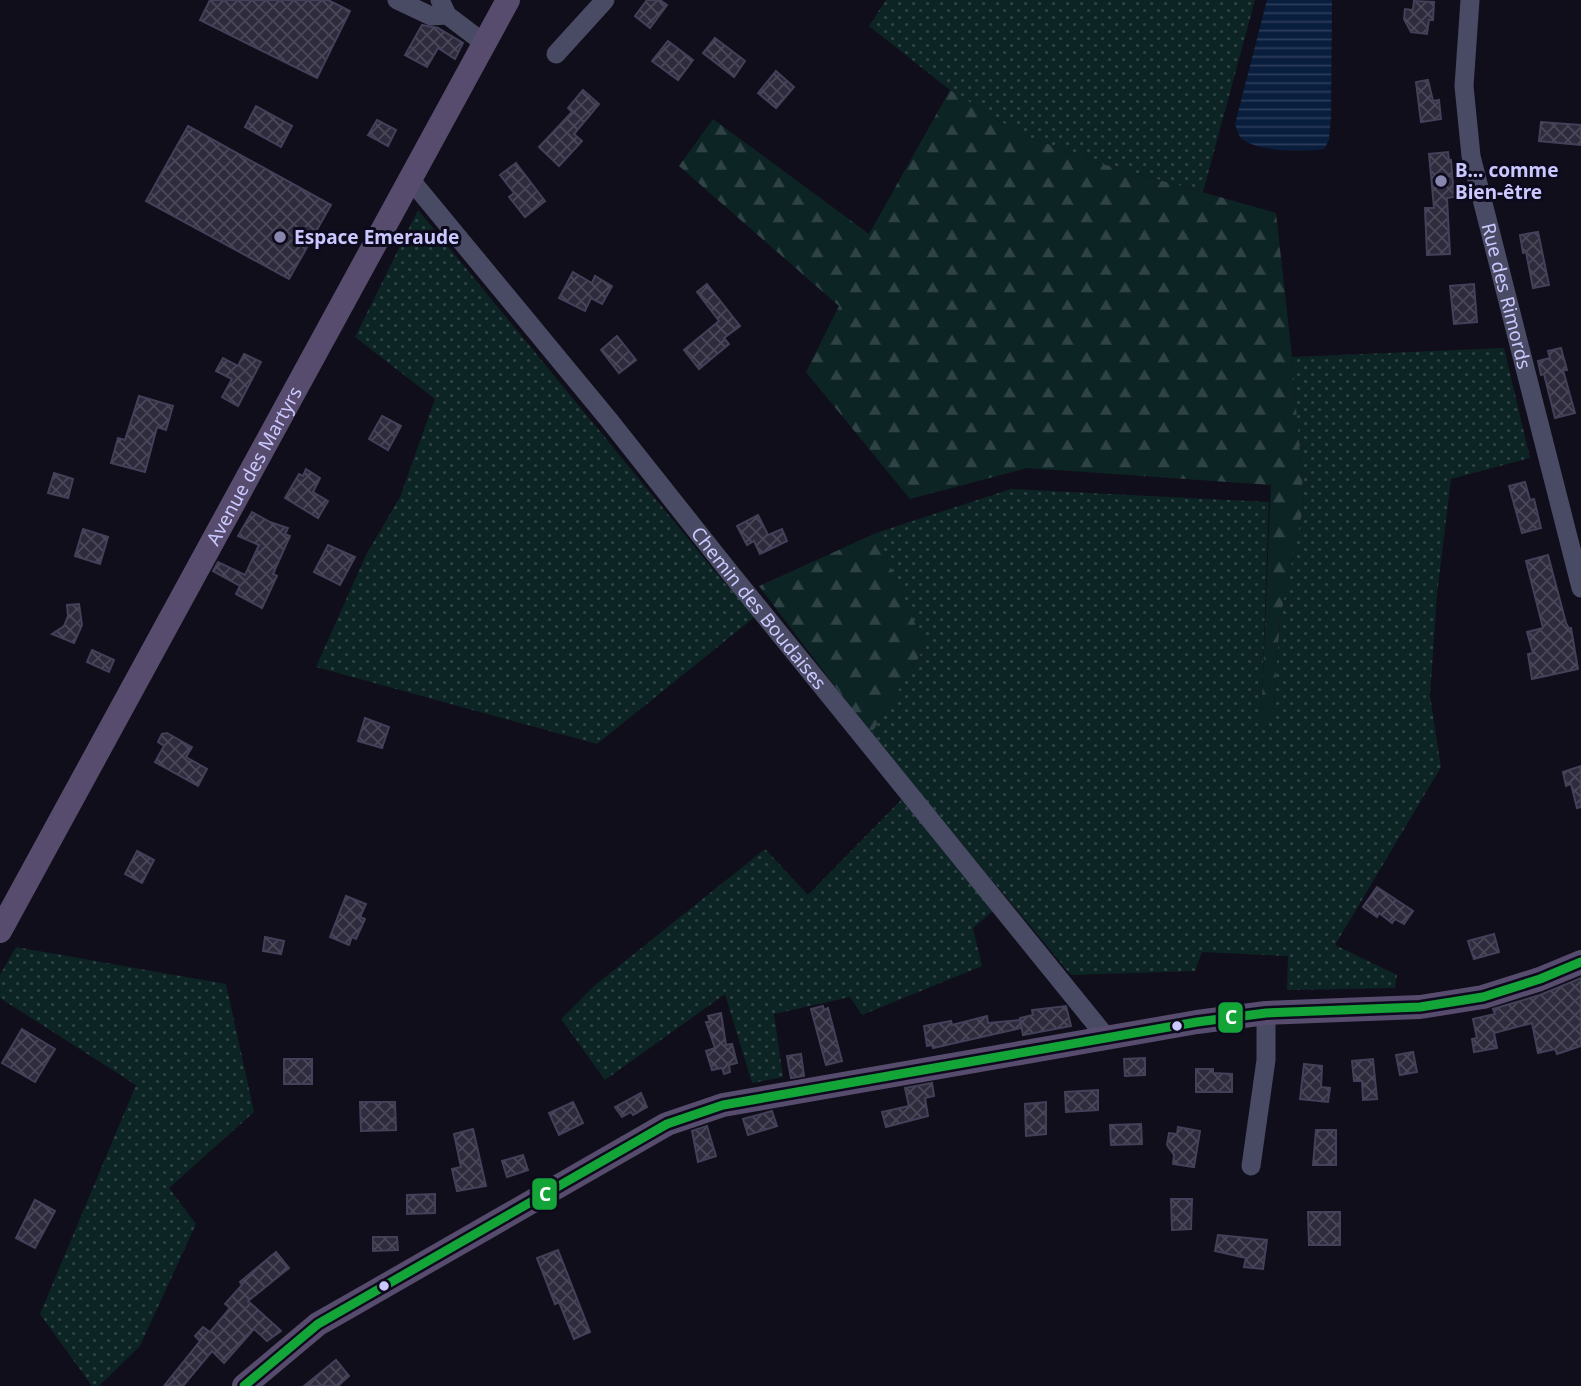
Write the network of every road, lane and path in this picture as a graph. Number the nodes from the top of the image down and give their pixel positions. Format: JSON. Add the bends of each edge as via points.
{"nodes":[{"id":1,"x":397,"y":0,"type":"edge"},
{"id":2,"x":508,"y":0,"type":"edge"},
{"id":3,"x":605,"y":0,"type":"edge"},
{"id":4,"x":1470,"y":0,"type":"edge"},
{"id":5,"x":443,"y":7,"type":"edge"},
{"id":6,"x":484,"y":43,"type":"junction"},
{"id":7,"x":556,"y":54,"type":"dead end"},
{"id":8,"x":410,"y":179,"type":"junction"},
{"id":9,"x":1581,"y":588,"type":"edge"},
{"id":10,"x":0,"y":931,"type":"edge"},
{"id":11,"x":1581,"y":962,"type":"edge"},
{"id":12,"x":1266,"y":1013,"type":"junction"},
{"id":13,"x":1107,"y":1038,"type":"junction"},
{"id":14,"x":1251,"y":1166,"type":"dead end"},
{"id":15,"x":244,"y":1386,"type":"edge"}],
"edges":[{"from":1,"to":5,"type":"street","via":[[431,16]]},
{"from":2,"to":6,"type":"main road","name":"Avenue des Martyrs"},
{"from":3,"to":7,"type":"street"},
{"from":4,"to":9,"type":"street","name":"Rue des Rimords","via":[[1464,86],[1471,156]]},
{"from":5,"to":6,"type":"street"},
{"from":6,"to":8,"type":"main road","name":"Avenue des Martyrs"},
{"from":8,"to":10,"type":"main road","name":"Avenue des Martyrs"},
{"from":8,"to":13,"type":"street","name":"Chemin des Boudaises"},
{"from":11,"to":12,"type":"main road","via":[[1483,997],[1420,1006]]},
{"from":12,"to":13,"type":"main road"},
{"from":12,"to":14,"type":"street","via":[[1266,1060]]},
{"from":13,"to":15,"type":"main road","via":[[723,1105],[667,1124],[318,1324]]}]}
